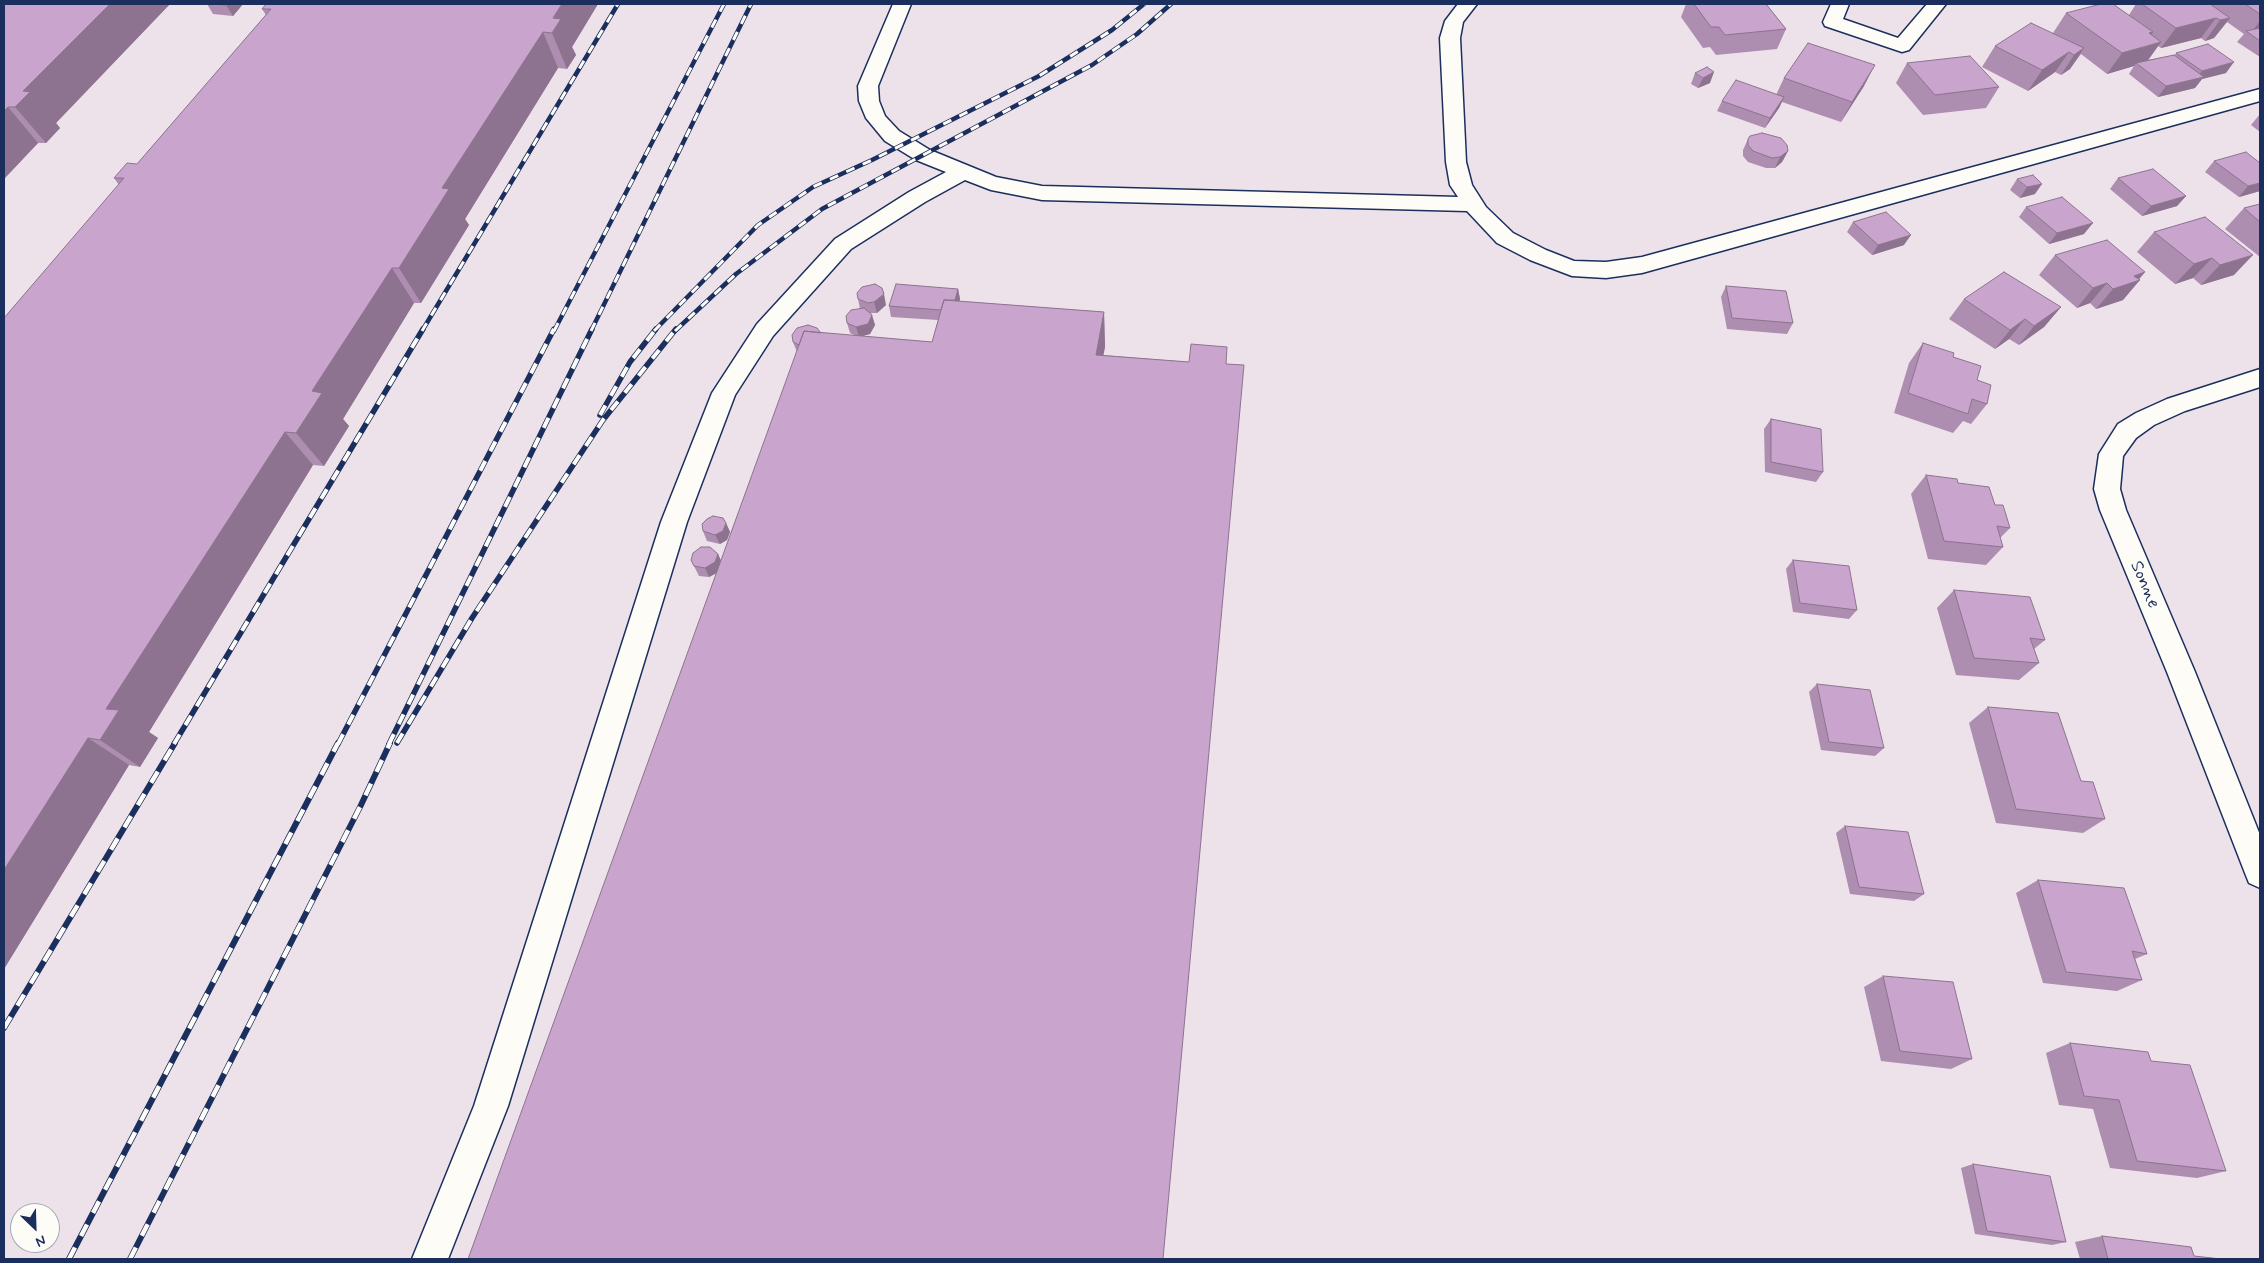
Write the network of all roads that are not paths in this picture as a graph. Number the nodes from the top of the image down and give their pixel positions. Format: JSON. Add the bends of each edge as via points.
{"nodes":[{"id":1,"x":902,"y":4,"type":"edge"},
{"id":2,"x":1468,"y":4,"type":"edge"},
{"id":3,"x":1840,"y":4,"type":"edge"},
{"id":4,"x":1937,"y":4,"type":"edge"},
{"id":5,"x":2260,"y":96,"type":"edge"},
{"id":6,"x":963,"y":172,"type":"junction"},
{"id":7,"x":1473,"y":204,"type":"junction"},
{"id":8,"x":2260,"y":378,"type":"edge"},
{"id":9,"x":2260,"y":873,"type":"edge"},
{"id":10,"x":430,"y":1259,"type":"edge"}],
"edges":[{"from":1,"to":6,"type":"street","via":[[868,86],[869,101],[876,118],[892,136],[923,155]]},
{"from":2,"to":7,"type":"street","via":[[1454,21],[1450,58],[1456,162],[1461,185]]},
{"from":3,"to":4,"type":"street","via":[[1832,22],[1902,46]]},
{"from":5,"to":7,"type":"street","via":[[1642,265],[1606,270],[1572,268],[1538,255],[1504,238]]},
{"from":6,"to":7,"type":"street","via":[[991,183],[1042,193]]},
{"from":6,"to":10,"type":"street","via":[[843,244],[765,330],[724,393],[674,522],[491,1106]]},
{"from":8,"to":9,"type":"street","name":"Sonne","via":[[2176,405],[2127,431],[2111,454],[2107,489]]}]}
